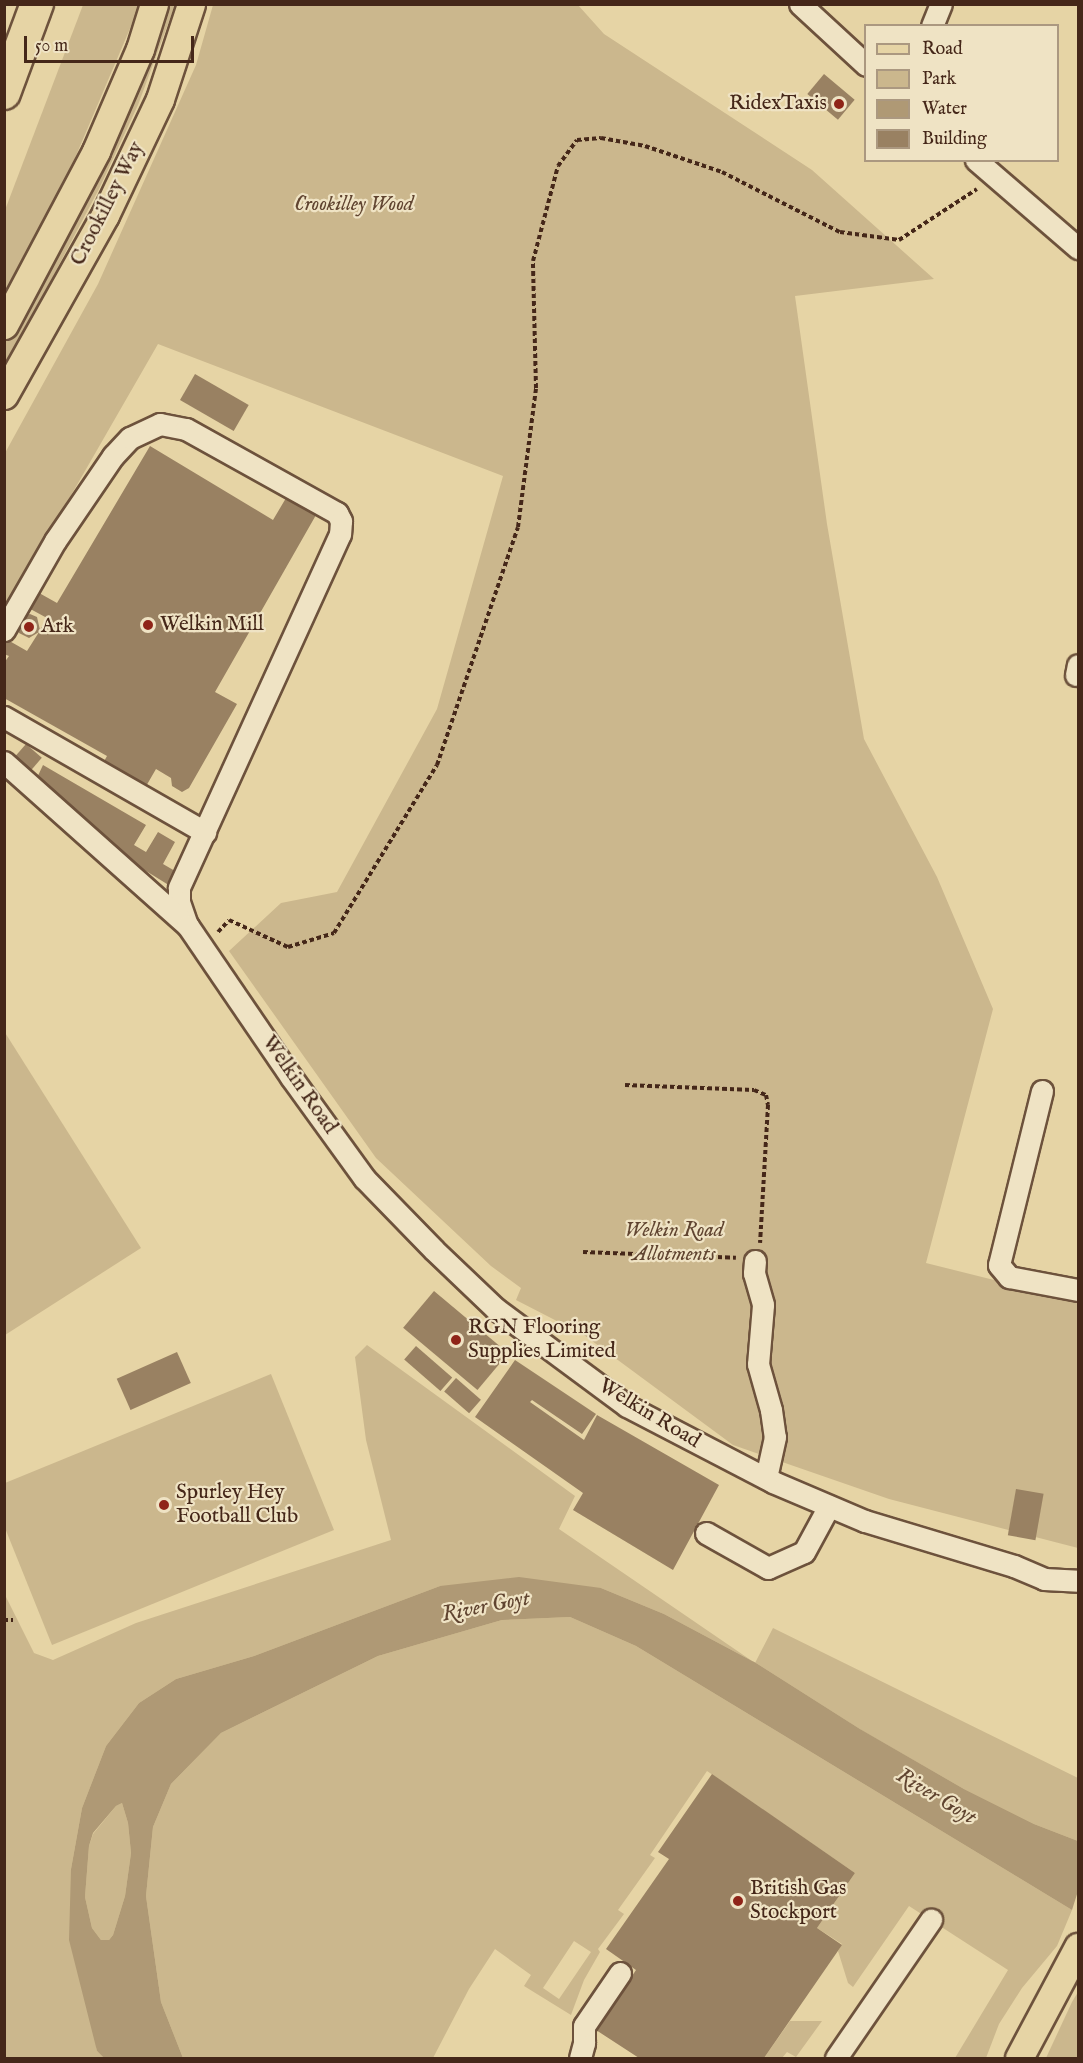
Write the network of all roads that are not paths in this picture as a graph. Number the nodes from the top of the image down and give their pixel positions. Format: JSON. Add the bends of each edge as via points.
{"nodes":[{"id":1,"x":37,"y":4,"type":"edge"},
{"id":2,"x":154,"y":4,"type":"edge"},
{"id":3,"x":191,"y":4,"type":"edge"},
{"id":4,"x":800,"y":4,"type":"edge"},
{"id":5,"x":941,"y":4,"type":"edge"},
{"id":6,"x":933,"y":24,"type":"edge"},
{"id":7,"x":864,"y":63,"type":"edge"},
{"id":8,"x":4,"y":93,"type":"edge"},
{"id":9,"x":978,"y":162,"type":"edge"},
{"id":10,"x":1078,"y":248,"type":"edge"},
{"id":11,"x":4,"y":325,"type":"edge"},
{"id":12,"x":4,"y":395,"type":"edge"},
{"id":13,"x":4,"y":630,"type":"edge"},
{"id":14,"x":4,"y":717,"type":"edge"},
{"id":15,"x":4,"y":762,"type":"edge"},
{"id":16,"x":205,"y":832,"type":"junction"},
{"id":17,"x":188,"y":926,"type":"junction"},
{"id":18,"x":1042,"y":1091,"type":"dead end"},
{"id":19,"x":755,"y":1261,"type":"road end"},
{"id":20,"x":1078,"y":1290,"type":"edge"},
{"id":21,"x":766,"y":1478,"type":"junction"},
{"id":22,"x":830,"y":1506,"type":"junction"},
{"id":23,"x":706,"y":1533,"type":"dead end"},
{"id":24,"x":1078,"y":1581,"type":"edge"},
{"id":25,"x":931,"y":1920,"type":"dead end"},
{"id":26,"x":1077,"y":1951,"type":"edge"},
{"id":27,"x":620,"y":1973,"type":"dead end"},
{"id":28,"x":580,"y":2058,"type":"edge"},
{"id":29,"x":836,"y":2058,"type":"edge"},
{"id":30,"x":1019,"y":2058,"type":"edge"}],
"edges":[{"from":1,"to":8,"type":"highway"},
{"from":2,"to":11,"type":"main road","name":"Crookilley Way","via":[[140,49],[96,151]]},
{"from":3,"to":12,"type":"main road","name":"Crookilley Way","via":[[160,99],[105,215]]},
{"from":4,"to":7,"type":"street"},
{"from":5,"to":6,"type":"street"},
{"from":9,"to":10,"type":"street"},
{"from":13,"to":16,"type":"street","via":[[55,541],[113,456],[130,438],[160,424],[186,429],[337,513],[340,534]]},
{"from":14,"to":16,"type":"street"},
{"from":15,"to":17,"type":"street","name":"Welkin Road"},
{"from":16,"to":17,"type":"street","name":"Welkin Road","via":[[179,888],[179,902]]},
{"from":17,"to":21,"type":"street","name":"Welkin Road","via":[[364,1178],[434,1250],[496,1309],[627,1406]]},
{"from":18,"to":20,"type":"street","via":[[999,1265],[1009,1277]]},
{"from":19,"to":21,"type":"street","via":[[754,1273],[763,1305],[758,1364],[775,1437]]},
{"from":21,"to":22,"type":"street","name":"Welkin Road"},
{"from":22,"to":23,"type":"street","via":[[804,1552],[768,1568]]},
{"from":22,"to":24,"type":"street","name":"Welkin Road","via":[[1044,1579]]},
{"from":25,"to":29,"type":"street"},
{"from":26,"to":30,"type":"main road"},
{"from":27,"to":28,"type":"street","via":[[584,2026]]}]}
